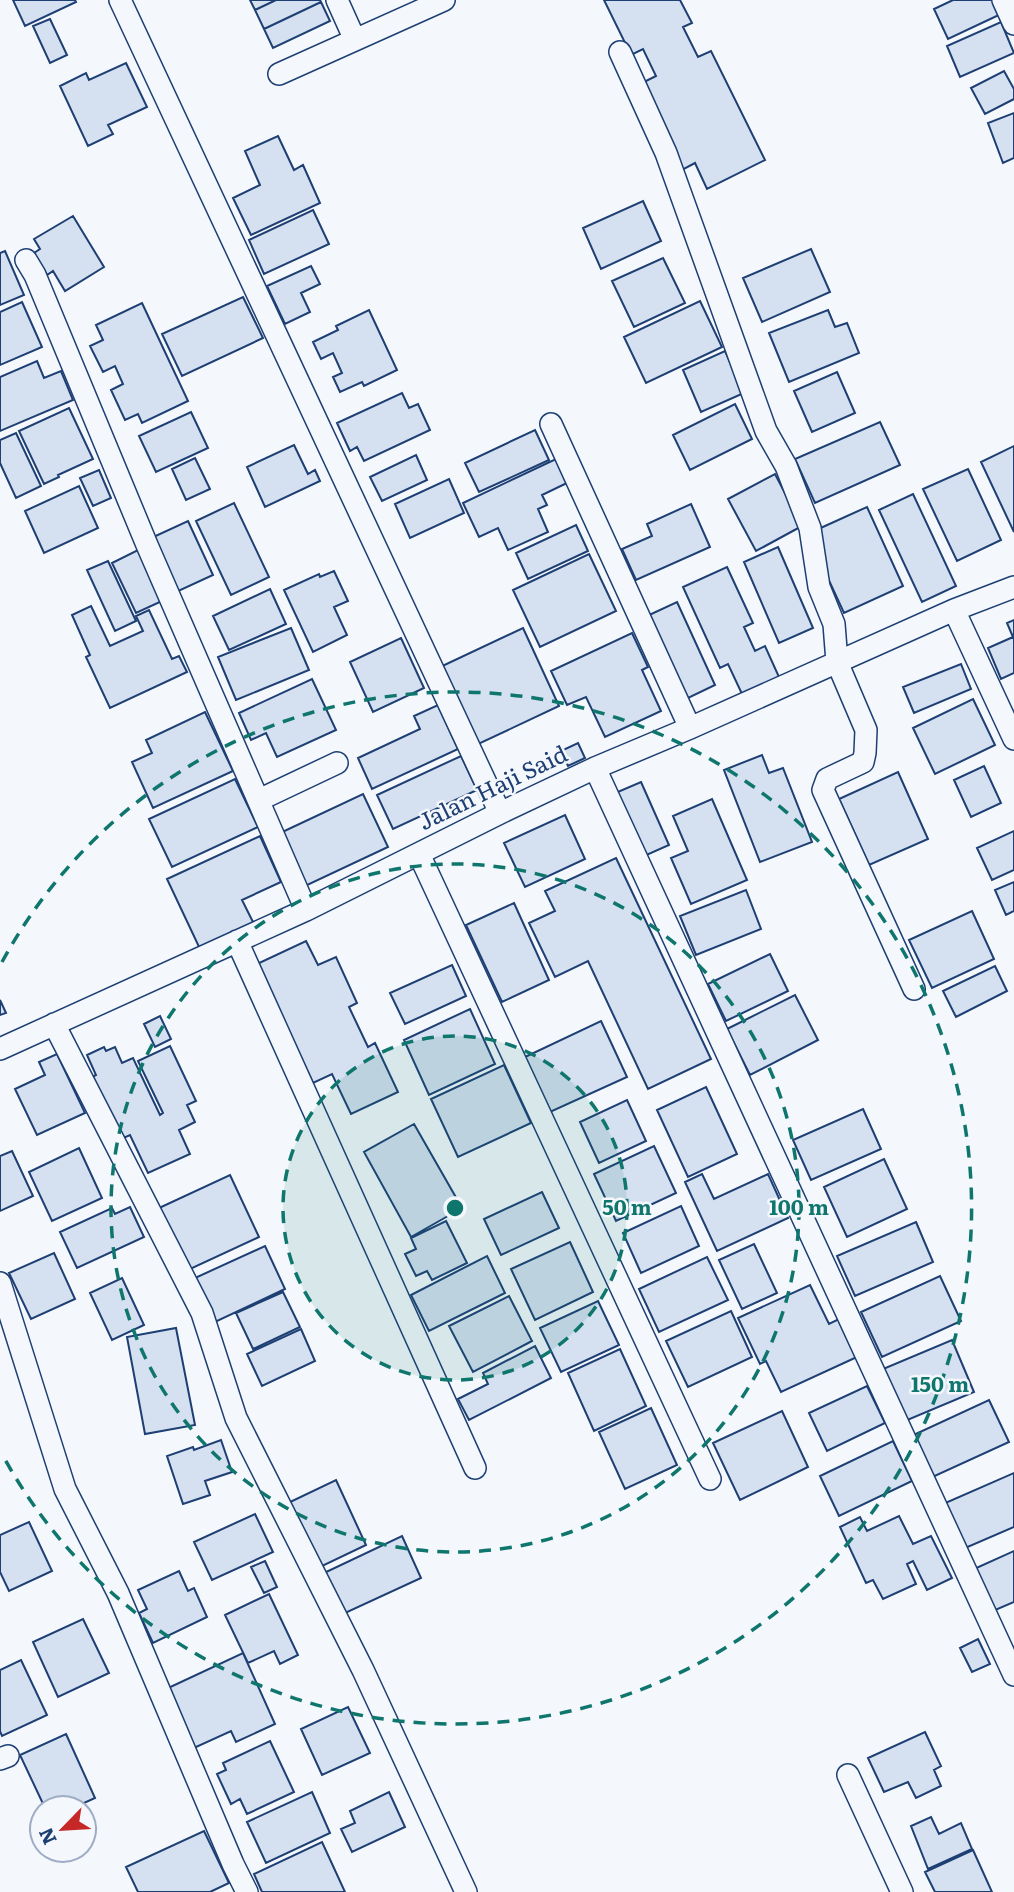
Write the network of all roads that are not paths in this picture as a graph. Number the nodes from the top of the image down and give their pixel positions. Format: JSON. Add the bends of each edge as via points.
{"nodes":[{"id":1,"x":120,"y":0,"type":"edge"},
{"id":2,"x":337,"y":0,"type":"edge"},
{"id":3,"x":444,"y":0,"type":"edge"},
{"id":4,"x":1003,"y":0,"type":"edge"},
{"id":5,"x":1014,"y":24,"type":"edge"},
{"id":6,"x":355,"y":40,"type":"junction"},
{"id":7,"x":620,"y":52,"type":"dead end"},
{"id":8,"x":279,"y":74,"type":"dead end"},
{"id":9,"x":26,"y":260,"type":"dead end"},
{"id":10,"x":551,"y":424,"type":"dead end"},
{"id":11,"x":1014,"y":587,"type":"edge"},
{"id":12,"x":954,"y":610,"type":"junction"},
{"id":13,"x":836,"y":662,"type":"junction"},
{"id":14,"x":691,"y":728,"type":"junction"},
{"id":15,"x":1014,"y":739,"type":"edge"},
{"id":16,"x":337,"y":763,"type":"dead end"},
{"id":17,"x":595,"y":768,"type":"junction"},
{"id":18,"x":260,"y":800,"type":"junction"},
{"id":19,"x":500,"y":813,"type":"junction"},
{"id":20,"x":419,"y":854,"type":"junction"},
{"id":21,"x":306,"y":910,"type":"junction"},
{"id":22,"x":237,"y":941,"type":"junction"},
{"id":23,"x":914,"y":989,"type":"dead end"},
{"id":24,"x":54,"y":1024,"type":"junction"},
{"id":25,"x":0,"y":1049,"type":"edge"},
{"id":26,"x":0,"y":1283,"type":"edge"},
{"id":27,"x":475,"y":1468,"type":"dead end"},
{"id":28,"x":710,"y":1479,"type":"dead end"},
{"id":29,"x":1014,"y":1675,"type":"edge"},
{"id":30,"x":848,"y":1775,"type":"dead end"},
{"id":31,"x":247,"y":1892,"type":"edge"},
{"id":32,"x":466,"y":1892,"type":"edge"},
{"id":33,"x":902,"y":1892,"type":"edge"}],
"edges":[{"from":1,"to":19,"type":"street"},
{"from":2,"to":6,"type":"street"},
{"from":3,"to":6,"type":"street"},
{"from":4,"to":5,"type":"street"},
{"from":6,"to":8,"type":"street"},
{"from":7,"to":13,"type":"street","via":[[666,153],[766,431],[786,466],[810,528],[819,587],[834,624]]},
{"from":9,"to":18,"type":"street"},
{"from":10,"to":14,"type":"street"},
{"from":11,"to":12,"type":"street","name":"Jalan Haji Said"},
{"from":12,"to":13,"type":"street","name":"Jalan Haji Said"},
{"from":12,"to":15,"type":"street"},
{"from":13,"to":14,"type":"street","name":"Jalan Haji Said"},
{"from":13,"to":23,"type":"street","via":[[866,730],[865,753],[863,762],[827,779],[823,790]]},
{"from":14,"to":17,"type":"street","name":"Jalan Haji Said"},
{"from":16,"to":18,"type":"street"},
{"from":17,"to":19,"type":"street","name":"Jalan Haji Said"},
{"from":17,"to":29,"type":"street"},
{"from":18,"to":21,"type":"street"},
{"from":19,"to":20,"type":"street","name":"Jalan Haji Said"},
{"from":20,"to":21,"type":"street","name":"Jalan Haji Said"},
{"from":20,"to":28,"type":"street"},
{"from":21,"to":22,"type":"street","name":"Jalan Haji Said"},
{"from":22,"to":24,"type":"street","name":"Jalan Haji Said"},
{"from":22,"to":27,"type":"street"},
{"from":24,"to":25,"type":"street","name":"Jalan Haji Said"},
{"from":24,"to":32,"type":"street","via":[[202,1313],[236,1418]]},
{"from":26,"to":31,"type":"street","via":[[65,1489],[118,1592]]},
{"from":30,"to":33,"type":"street"}]}
